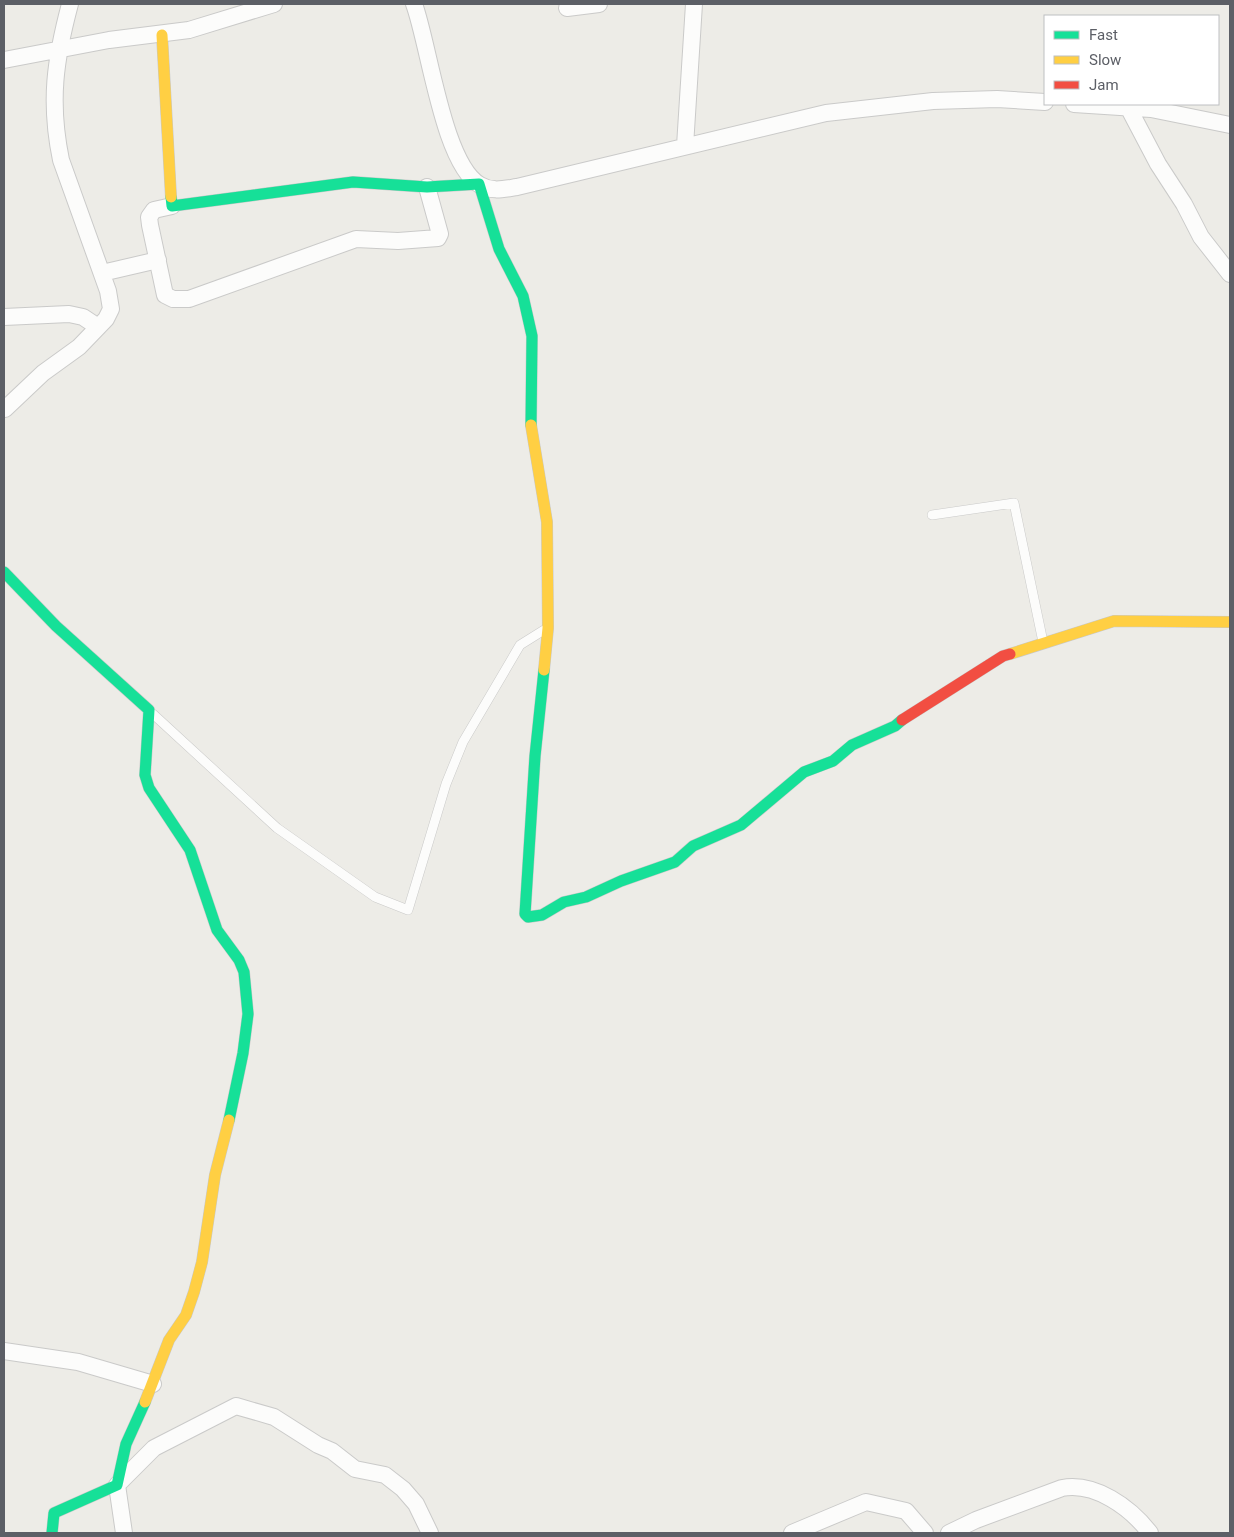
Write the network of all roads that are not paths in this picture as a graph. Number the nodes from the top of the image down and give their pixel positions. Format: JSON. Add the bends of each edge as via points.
{"nodes":[{"id":1,"x":70,"y":4,"type":"edge"},
{"id":2,"x":274,"y":4,"type":"edge"},
{"id":3,"x":414,"y":4,"type":"edge"},
{"id":4,"x":599,"y":4,"type":"edge"},
{"id":5,"x":694,"y":4,"type":"edge"},
{"id":6,"x":245,"y":8,"type":"edge"},
{"id":7,"x":567,"y":8,"type":"dead end"},
{"id":8,"x":162,"y":34,"type":"junction"},
{"id":9,"x":58,"y":49,"type":"junction"},
{"id":10,"x":4,"y":60,"type":"edge"},
{"id":11,"x":1044,"y":102,"type":"edge"},
{"id":12,"x":1092,"y":105,"type":"edge"},
{"id":13,"x":1128,"y":107,"type":"junction"},
{"id":14,"x":1230,"y":125,"type":"edge"},
{"id":15,"x":685,"y":146,"type":"junction"},
{"id":16,"x":479,"y":184,"type":"junction"},
{"id":17,"x":426,"y":187,"type":"junction"},
{"id":18,"x":172,"y":206,"type":"junction"},
{"id":19,"x":158,"y":260,"type":"junction"},
{"id":20,"x":102,"y":273,"type":"junction"},
{"id":21,"x":1230,"y":274,"type":"edge"},
{"id":22,"x":4,"y":317,"type":"edge"},
{"id":23,"x":98,"y":327,"type":"junction"},
{"id":24,"x":4,"y":405,"type":"edge"},
{"id":25,"x":932,"y":515,"type":"dead end"},
{"id":26,"x":4,"y":572,"type":"edge"},
{"id":27,"x":1230,"y":622,"type":"edge"},
{"id":28,"x":548,"y":628,"type":"junction"},
{"id":29,"x":1043,"y":642,"type":"junction"},
{"id":30,"x":149,"y":710,"type":"junction"},
{"id":31,"x":4,"y":1351,"type":"edge"},
{"id":32,"x":153,"y":1384,"type":"junction"},
{"id":33,"x":117,"y":1485,"type":"junction"},
{"id":34,"x":52,"y":1533,"type":"edge"},
{"id":35,"x":124,"y":1533,"type":"edge"},
{"id":36,"x":430,"y":1533,"type":"edge"},
{"id":37,"x":792,"y":1533,"type":"edge"},
{"id":38,"x":925,"y":1533,"type":"edge"},
{"id":39,"x":949,"y":1533,"type":"edge"},
{"id":40,"x":1150,"y":1533,"type":"edge"}],
"edges":[{"from":1,"to":9,"type":"street"},
{"from":2,"to":6,"type":"street"},
{"from":3,"to":16,"type":"street","via":[[451,143],[467,174]]},
{"from":4,"to":7,"type":"street"},
{"from":5,"to":15,"type":"street"},
{"from":6,"to":8,"type":"street","via":[[189,30]]},
{"from":8,"to":9,"type":"street"},
{"from":8,"to":18,"type":"street"},
{"from":9,"to":10,"type":"street"},
{"from":9,"to":20,"type":"street","via":[[54,108],[56,138]]},
{"from":11,"to":15,"type":"street","via":[[997,99],[933,101],[826,113]]},
{"from":12,"to":13,"type":"street"},
{"from":13,"to":14,"type":"street"},
{"from":13,"to":21,"type":"street","via":[[1200,237]]},
{"from":15,"to":16,"type":"street","via":[[517,187],[494,190]]},
{"from":16,"to":17,"type":"street"},
{"from":16,"to":28,"type":"street","via":[[499,249],[523,296],[532,336],[531,432],[547,522]]},
{"from":17,"to":18,"type":"street","via":[[354,182]]},
{"from":17,"to":19,"type":"street","via":[[440,234],[432,240],[356,239],[190,299],[173,299],[166,295]]},
{"from":18,"to":19,"type":"street","via":[[154,210],[149,217]]},
{"from":19,"to":20,"type":"street"},
{"from":20,"to":23,"type":"street","via":[[110,309]]},
{"from":22,"to":23,"type":"street","via":[[69,314],[83,317]]},
{"from":23,"to":24,"type":"street","via":[[79,347]]},
{"from":25,"to":29,"type":"lane","via":[[1014,503]]},
{"from":26,"to":30,"type":"street","via":[[37,610]]},
{"from":27,"to":29,"type":"street","via":[[1128,620]]},
{"from":28,"to":29,"type":"street","via":[[525,914],[532,918],[564,902],[586,897],[675,862],[693,846],[742,825],[804,772],[833,761],[852,745],[895,726],[980,668]]},
{"from":28,"to":30,"type":"lane","via":[[520,646],[463,742],[446,784],[408,910],[374,897],[277,828]]},
{"from":30,"to":32,"type":"street","via":[[145,775],[149,788],[190,850],[217,930],[239,960],[248,1014],[198,1277],[186,1315],[168,1340]]},
{"from":31,"to":32,"type":"street","via":[[78,1362]]},
{"from":32,"to":33,"type":"street","via":[[126,1444]]},
{"from":33,"to":34,"type":"street","via":[[54,1514]]},
{"from":33,"to":35,"type":"street"},
{"from":33,"to":36,"type":"street","via":[[154,1448],[236,1406],[274,1417],[332,1451],[355,1469],[385,1475],[416,1504]]},
{"from":37,"to":38,"type":"street","via":[[866,1502],[906,1511]]},
{"from":39,"to":40,"type":"street","via":[[976,1520],[1075,1486],[1092,1489],[1119,1504]]}]}
